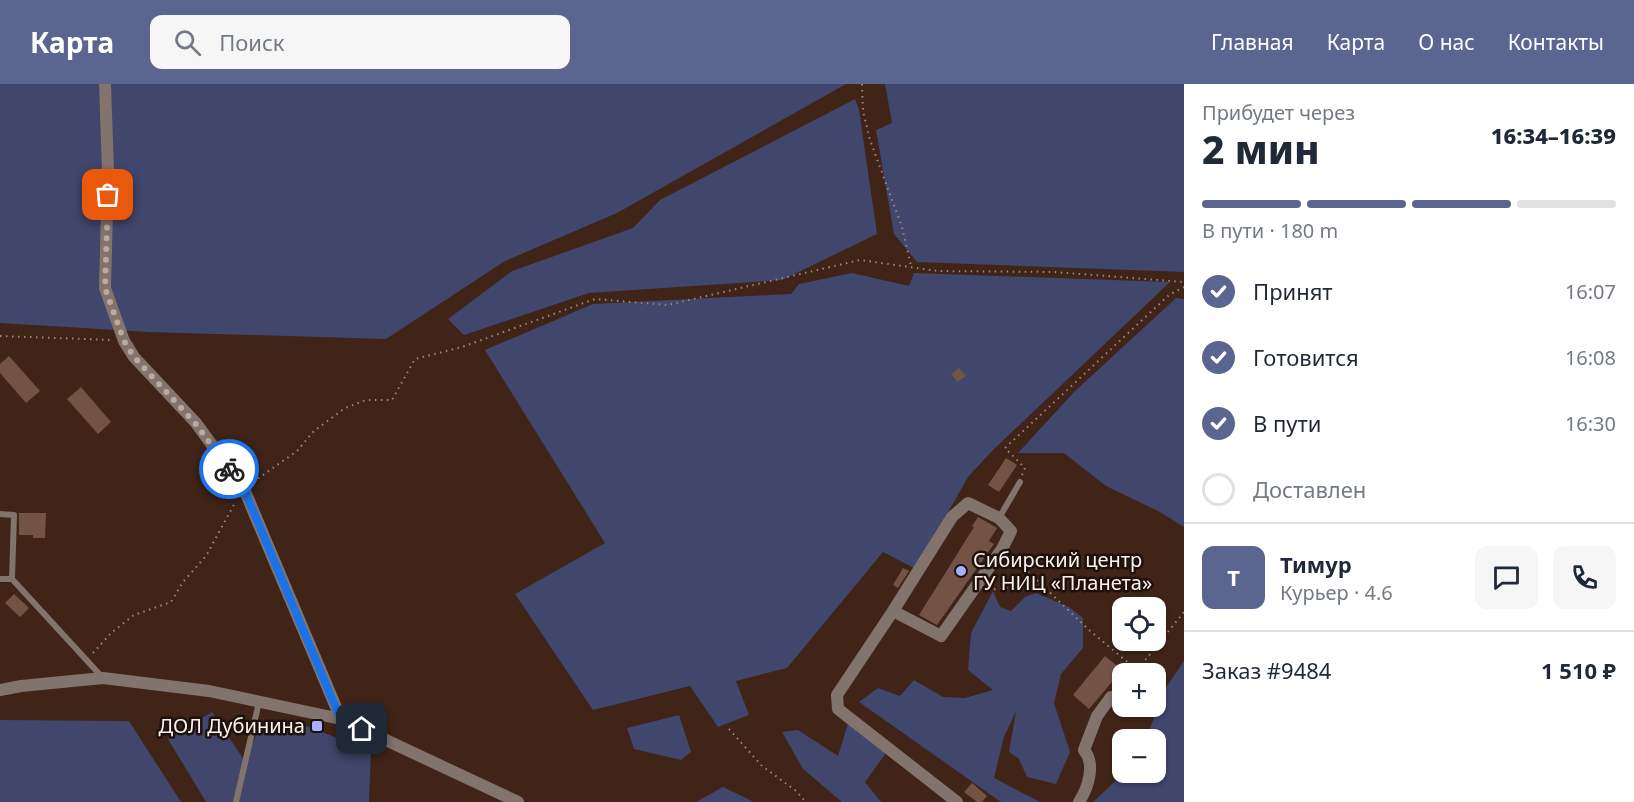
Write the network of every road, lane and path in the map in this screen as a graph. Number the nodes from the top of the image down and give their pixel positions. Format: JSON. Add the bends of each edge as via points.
{"nodes":[{"id":1,"x":105,"y":84,"type":"edge"},
{"id":2,"x":862,"y":84,"type":"edge"},
{"id":3,"x":911,"y":267,"type":"junction"},
{"id":4,"x":1184,"y":282,"type":"edge"},
{"id":5,"x":1184,"y":287,"type":"edge"},
{"id":6,"x":0,"y":336,"type":"edge"},
{"id":7,"x":124,"y":341,"type":"junction"},
{"id":8,"x":1020,"y":482,"type":"joint"},
{"id":9,"x":244,"y":489,"type":"junction"},
{"id":10,"x":0,"y":514,"type":"edge"},
{"id":11,"x":999,"y":518,"type":"junction"},
{"id":12,"x":1002,"y":549,"type":"junction"},
{"id":13,"x":0,"y":579,"type":"edge"},
{"id":14,"x":12,"y":579,"type":"junction"},
{"id":15,"x":1041,"y":584,"type":"junction"},
{"id":16,"x":973,"y":592,"type":"junction"},
{"id":17,"x":893,"y":611,"type":"junction"},
{"id":18,"x":1184,"y":612,"type":"edge"},
{"id":19,"x":87,"y":660,"type":"junction"},
{"id":20,"x":1126,"y":663,"type":"edge"},
{"id":21,"x":1143,"y":663,"type":"edge"},
{"id":22,"x":103,"y":678,"type":"junction"},
{"id":23,"x":0,"y":690,"type":"edge"},
{"id":24,"x":1111,"y":697,"type":"dead end"},
{"id":25,"x":259,"y":702,"type":"junction"},
{"id":26,"x":341,"y":720,"type":"junction"},
{"id":27,"x":729,"y":729,"type":"dead end"},
{"id":28,"x":236,"y":802,"type":"edge"},
{"id":29,"x":519,"y":802,"type":"edge"},
{"id":30,"x":806,"y":802,"type":"edge"},
{"id":31,"x":957,"y":802,"type":"edge"},
{"id":32,"x":1079,"y":802,"type":"edge"}],
"edges":[{"from":1,"to":7,"type":"street","via":[[105,288]]},
{"from":2,"to":3,"type":"path","via":[[870,140],[902,227]]},
{"from":3,"to":4,"type":"path"},
{"from":3,"to":9,"type":"path","via":[[860,260],[668,305],[595,299],[462,347],[415,359],[392,400],[366,400],[345,408],[297,451]]},
{"from":5,"to":8,"type":"path","via":[[1169,295],[1005,448],[1025,468]]},
{"from":6,"to":7,"type":"path"},
{"from":7,"to":9,"type":"street","via":[[195,423]]},
{"from":8,"to":11,"type":"lane"},
{"from":9,"to":19,"type":"path","via":[[206,556],[171,602],[134,615]]},
{"from":9,"to":26,"type":"street"},
{"from":10,"to":14,"type":"lane","via":[[14,515]]},
{"from":11,"to":12,"type":"street","via":[[1011,531]]},
{"from":11,"to":17,"type":"street","via":[[968,503],[952,517]]},
{"from":12,"to":15,"type":"path"},
{"from":12,"to":16,"type":"street"},
{"from":13,"to":14,"type":"lane"},
{"from":14,"to":19,"type":"lane"},
{"from":15,"to":16,"type":"path"},
{"from":15,"to":20,"type":"path"},
{"from":16,"to":17,"type":"street","via":[[940,636]]},
{"from":17,"to":31,"type":"street","via":[[837,695],[838,709]]},
{"from":18,"to":21,"type":"path"},
{"from":19,"to":22,"type":"lane"},
{"from":22,"to":23,"type":"street"},
{"from":22,"to":25,"type":"street","via":[[209,691]]},
{"from":24,"to":32,"type":"street","via":[[1097,716],[1084,750],[1089,756],[1089,783]]},
{"from":25,"to":26,"type":"street"},
{"from":25,"to":28,"type":"lane"},
{"from":26,"to":29,"type":"street"},
{"from":27,"to":30,"type":"path","via":[[762,766]]}]}
